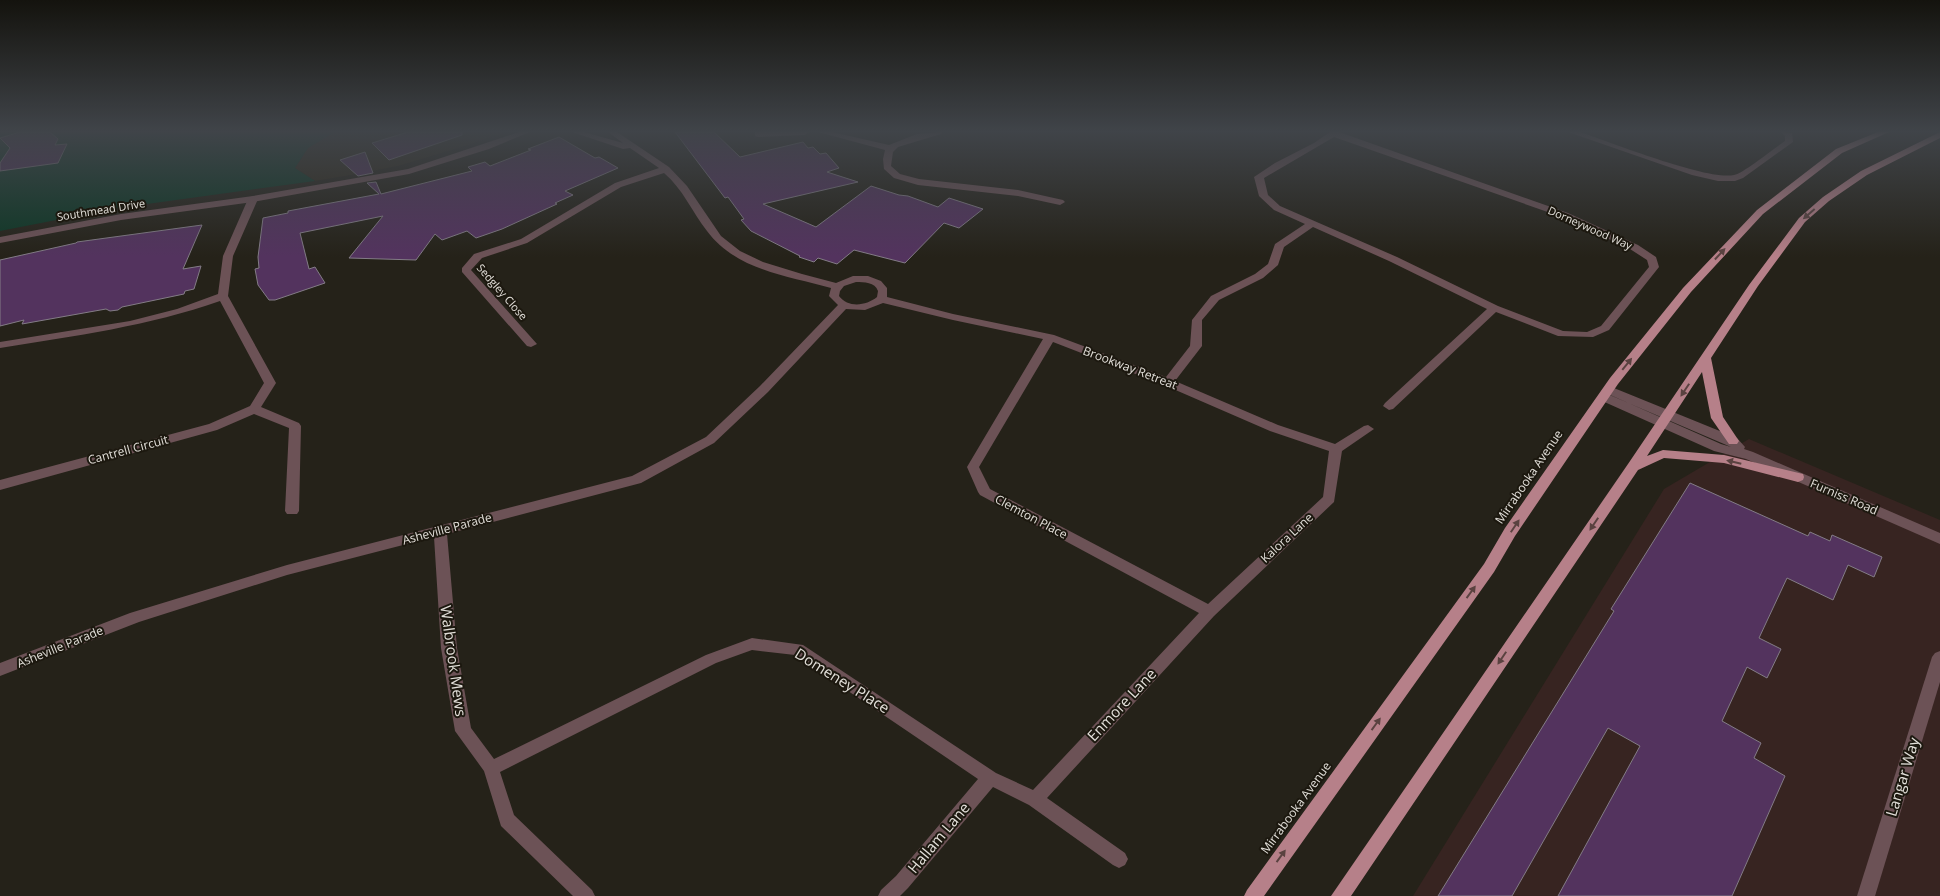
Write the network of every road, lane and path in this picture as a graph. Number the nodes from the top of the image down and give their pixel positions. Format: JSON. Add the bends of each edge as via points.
{"nodes":[{"id":1,"x":394,"y":174,"type":"edge"},
{"id":2,"x":652,"y":174,"type":"edge"},
{"id":3,"x":671,"y":174,"type":"edge"},
{"id":4,"x":895,"y":174,"type":"edge"},
{"id":5,"x":1264,"y":174,"type":"edge"},
{"id":6,"x":1449,"y":174,"type":"edge"},
{"id":7,"x":1700,"y":174,"type":"edge"},
{"id":8,"x":1743,"y":174,"type":"edge"},
{"id":9,"x":1809,"y":174,"type":"edge"},
{"id":10,"x":1863,"y":174,"type":"edge"},
{"id":11,"x":253,"y":200,"type":"junction"},
{"id":12,"x":1060,"y":202,"type":"dead end"},
{"id":13,"x":1311,"y":224,"type":"junction"},
{"id":14,"x":0,"y":240,"type":"edge"},
{"id":15,"x":838,"y":286,"type":"junction"},
{"id":16,"x":223,"y":296,"type":"junction"},
{"id":17,"x":881,"y":299,"type":"junction"},
{"id":18,"x":844,"y":306,"type":"junction"},
{"id":19,"x":1494,"y":308,"type":"junction"},
{"id":20,"x":1050,"y":337,"type":"junction"},
{"id":21,"x":531,"y":344,"type":"dead end"},
{"id":22,"x":0,"y":346,"type":"edge"},
{"id":23,"x":1706,"y":359,"type":"junction"},
{"id":24,"x":1168,"y":382,"type":"junction"},
{"id":25,"x":1606,"y":393,"type":"junction"},
{"id":26,"x":1389,"y":406,"type":"dead end"},
{"id":27,"x":254,"y":409,"type":"junction"},
{"id":28,"x":1666,"y":419,"type":"junction"},
{"id":29,"x":1368,"y":429,"type":"dead end"},
{"id":30,"x":1733,"y":441,"type":"junction"},
{"id":31,"x":1336,"y":450,"type":"junction"},
{"id":32,"x":1749,"y":455,"type":"junction"},
{"id":33,"x":1634,"y":467,"type":"junction"},
{"id":34,"x":1798,"y":477,"type":"junction"},
{"id":35,"x":0,"y":485,"type":"edge"},
{"id":36,"x":292,"y":511,"type":"dead end"},
{"id":37,"x":440,"y":530,"type":"junction"},
{"id":38,"x":1940,"y":539,"type":"edge"},
{"id":39,"x":1209,"y":612,"type":"junction"},
{"id":40,"x":1940,"y":657,"type":"edge"},
{"id":41,"x":0,"y":670,"type":"edge"},
{"id":42,"x":491,"y":768,"type":"junction"},
{"id":43,"x":990,"y":778,"type":"junction"},
{"id":44,"x":1035,"y":799,"type":"junction"},
{"id":45,"x":1119,"y":859,"type":"dead end"},
{"id":46,"x":586,"y":896,"type":"edge"},
{"id":47,"x":887,"y":896,"type":"edge"},
{"id":48,"x":1253,"y":896,"type":"edge"},
{"id":49,"x":1340,"y":896,"type":"edge"},
{"id":50,"x":1866,"y":896,"type":"edge"}],
"edges":[{"from":1,"to":11,"type":"street","name":"Southmead Drive"},
{"from":2,"to":21,"type":"street","name":"Sedgley Close","via":[[618,185],[524,241],[478,256],[466,270]]},
{"from":3,"to":15,"type":"street","via":[[721,242],[735,253],[760,265]]},
{"from":4,"to":12,"type":"street","via":[[918,182],[1018,193]]},
{"from":5,"to":13,"type":"street","name":"Dorneywood Way","via":[[1260,177],[1264,196],[1277,208]]},
{"from":6,"to":19,"type":"street","name":"Dorneywood Way","via":[[1565,215],[1634,247],[1652,259],[1654,267],[1605,328],[1589,335],[1562,334]]},
{"from":7,"to":8,"type":"street","via":[[1727,178]]},
{"from":25,"to":9,"type":"main road","name":"Mirrabooka Avenue","one_way":true,"via":[[1687,290],[1760,212]]},
{"from":10,"to":23,"type":"main road","one_way":true,"via":[[1802,220],[1754,285]]},
{"from":11,"to":14,"type":"street","name":"Southmead Drive","via":[[121,218]]},
{"from":11,"to":16,"type":"street","via":[[228,256]]},
{"from":13,"to":19,"type":"street","name":"Dorneywood Way"},
{"from":13,"to":24,"type":"street","via":[[1278,246],[1273,265],[1259,276],[1215,298],[1197,320],[1196,346]]},
{"from":15,"to":17,"type":"street","via":[[853,279],[872,280],[883,288]]},
{"from":15,"to":18,"type":"street","via":[[833,296]]},
{"from":16,"to":22,"type":"street","via":[[182,311],[130,324]]},
{"from":16,"to":27,"type":"street","via":[[270,383]]},
{"from":17,"to":18,"type":"street","via":[[860,308]]},
{"from":17,"to":20,"type":"street","name":"Brookway Retreat"},
{"from":18,"to":37,"type":"street","name":"Asheville Parade","via":[[710,440],[636,480]]},
{"from":19,"to":26,"type":"street"},
{"from":20,"to":24,"type":"street","name":"Brookway Retreat"},
{"from":20,"to":39,"type":"street","name":"Clemton Place","via":[[973,467],[985,492]]},
{"from":23,"to":28,"type":"main road","one_way":true},
{"from":23,"to":30,"type":"main road","via":[[1714,407]]},
{"from":24,"to":31,"type":"street","name":"Brookway Retreat","via":[[1274,428]]},
{"from":25,"to":28,"type":"street","name":"Furniss Road"},
{"from":48,"to":25,"type":"main road","name":"Mirrabooka Avenue","one_way":true,"via":[[1489,568],[1510,532]]},
{"from":27,"to":35,"type":"street","name":"Cantrell Circuit","via":[[213,427]]},
{"from":27,"to":36,"type":"street","via":[[295,426]]},
{"from":28,"to":30,"type":"street","name":"Furniss Road"},
{"from":28,"to":32,"type":"street","name":"Furniss Road","via":[[1718,448]]},
{"from":28,"to":33,"type":"main road"},
{"from":29,"to":31,"type":"street"},
{"from":30,"to":32,"type":"street","name":"Furniss Road"},
{"from":31,"to":39,"type":"street","name":"Kalora Lane","via":[[1329,499]]},
{"from":32,"to":34,"type":"street","name":"Furniss Road"},
{"from":34,"to":33,"type":"main road","one_way":true,"via":[[1724,459],[1663,454]]},
{"from":33,"to":49,"type":"main road","one_way":true},
{"from":34,"to":38,"type":"street","name":"Furniss Road"},
{"from":37,"to":41,"type":"street","name":"Asheville Parade","via":[[287,570],[135,617]]},
{"from":37,"to":42,"type":"street","name":"Walbrook Mews","via":[[449,648],[463,731]]},
{"from":39,"to":44,"type":"street","name":"Enmore Lane"},
{"from":40,"to":50,"type":"street","name":"Langar Way"},
{"from":42,"to":43,"type":"street","name":"Domeney Place","via":[[710,659],[752,644],[798,648]]},
{"from":42,"to":46,"type":"street","name":"Walbrook Mews","via":[[507,820]]},
{"from":43,"to":44,"type":"street","name":"Domeney Place"},
{"from":43,"to":47,"type":"street","name":"Hallam Lane"},
{"from":44,"to":45,"type":"street","name":"Domeney Place"}]}
